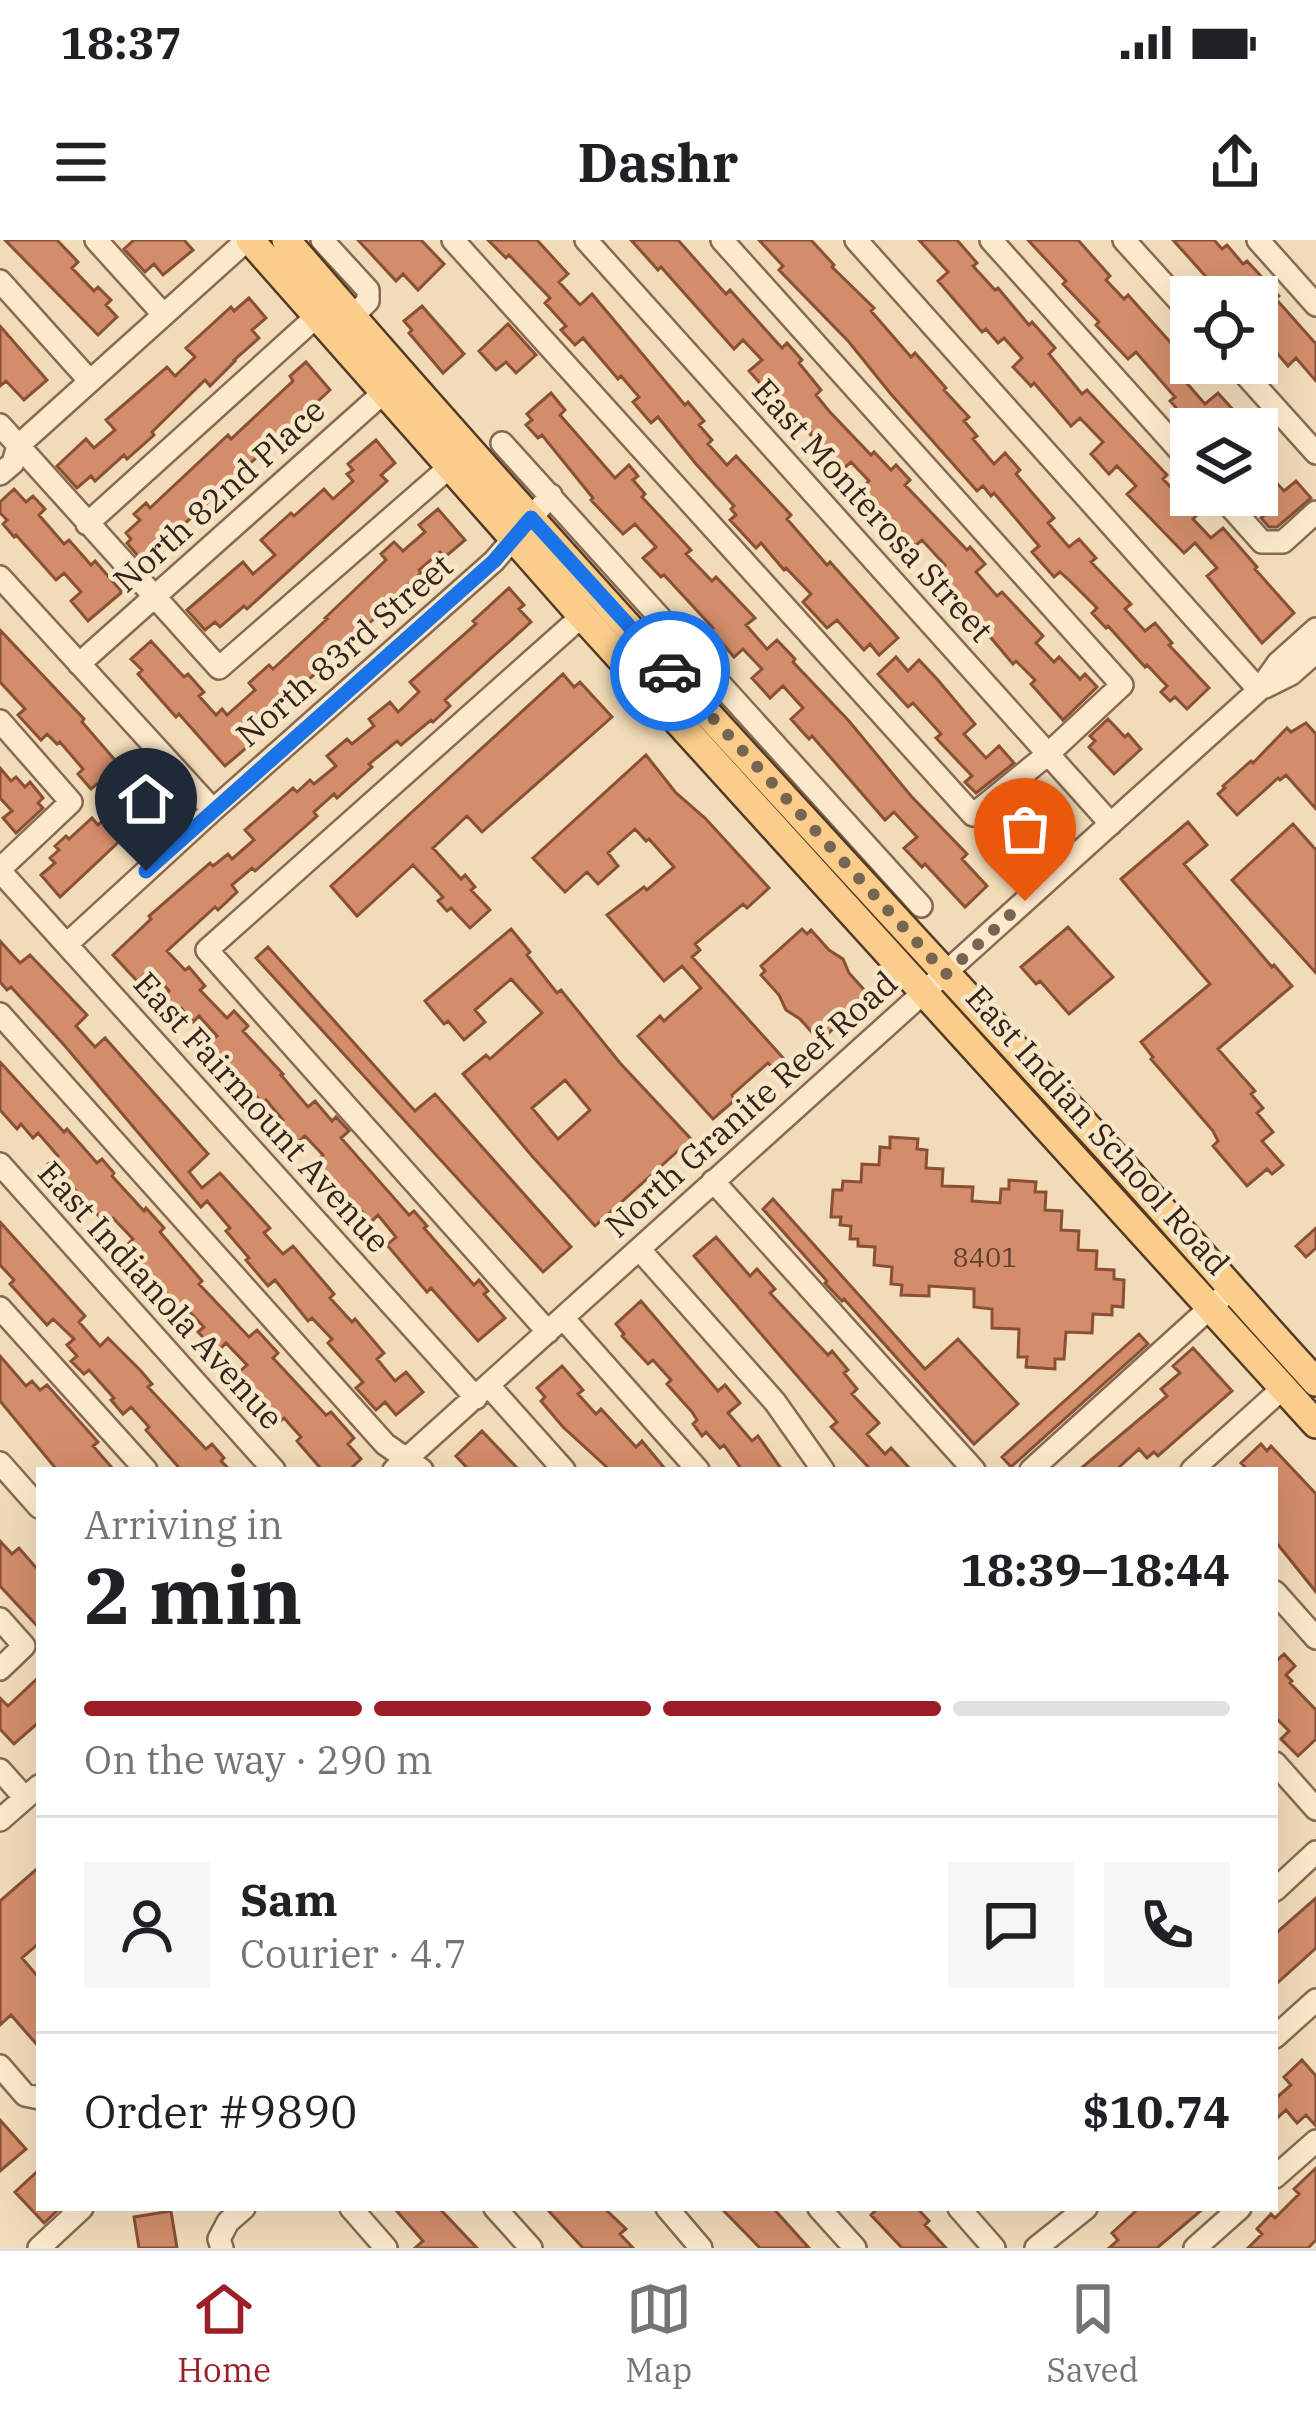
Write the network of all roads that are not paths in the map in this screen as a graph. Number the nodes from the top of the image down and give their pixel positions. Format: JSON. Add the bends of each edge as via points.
{"nodes":[{"id":1,"x":96,"y":240,"type":"edge"},
{"id":2,"x":249,"y":240,"type":"edge"},
{"id":3,"x":286,"y":240,"type":"edge"},
{"id":4,"x":322,"y":240,"type":"edge"},
{"id":5,"x":453,"y":240,"type":"edge"},
{"id":6,"x":586,"y":240,"type":"edge"},
{"id":7,"x":722,"y":240,"type":"edge"},
{"id":8,"x":856,"y":240,"type":"edge"},
{"id":9,"x":991,"y":240,"type":"edge"},
{"id":10,"x":1124,"y":240,"type":"edge"},
{"id":11,"x":1258,"y":240,"type":"edge"},
{"id":12,"x":0,"y":281,"type":"edge"},
{"id":13,"x":1170,"y":291,"type":"edge"},
{"id":14,"x":1316,"y":305,"type":"edge"},
{"id":15,"x":335,"y":311,"type":"junction"},
{"id":16,"x":163,"y":314,"type":"junction"},
{"id":17,"x":89,"y":380,"type":"junction"},
{"id":18,"x":393,"y":384,"type":"junction"},
{"id":19,"x":1254,"y":384,"type":"edge"},
{"id":20,"x":0,"y":425,"type":"edge"},
{"id":21,"x":1170,"y":440,"type":"edge"},
{"id":22,"x":502,"y":442,"type":"dead end"},
{"id":23,"x":9,"y":448,"type":"edge"},
{"id":24,"x":1316,"y":453,"type":"edge"},
{"id":25,"x":459,"y":458,"type":"junction"},
{"id":26,"x":0,"y":474,"type":"edge"},
{"id":27,"x":551,"y":496,"type":"junction"},
{"id":28,"x":1316,"y":512,"type":"edge"},
{"id":29,"x":1239,"y":516,"type":"edge"},
{"id":30,"x":87,"y":524,"type":"junction"},
{"id":31,"x":523,"y":528,"type":"junction"},
{"id":32,"x":0,"y":577,"type":"edge"},
{"id":33,"x":153,"y":598,"type":"junction"},
{"id":34,"x":582,"y":616,"type":"junction"},
{"id":35,"x":1316,"y":629,"type":"edge"},
{"id":36,"x":1316,"y":652,"type":"edge"},
{"id":37,"x":79,"y":664,"type":"junction"},
{"id":38,"x":1259,"y":690,"type":"junction"},
{"id":39,"x":0,"y":721,"type":"edge"},
{"id":40,"x":1048,"y":754,"type":"junction"},
{"id":41,"x":213,"y":810,"type":"junction"},
{"id":42,"x":1111,"y":824,"type":"junction"},
{"id":43,"x":0,"y":870,"type":"edge"},
{"id":44,"x":894,"y":897,"type":"junction"},
{"id":45,"x":921,"y":906,"type":"dead end"},
{"id":46,"x":67,"y":944,"type":"junction"},
{"id":47,"x":935,"y":983,"type":"junction"},
{"id":48,"x":0,"y":1014,"type":"edge"},
{"id":49,"x":0,"y":1164,"type":"edge"},
{"id":50,"x":713,"y":1181,"type":"junction"},
{"id":51,"x":639,"y":1249,"type":"junction"},
{"id":52,"x":1232,"y":1288,"type":"junction"},
{"id":53,"x":1210,"y":1307,"type":"junction"},
{"id":54,"x":0,"y":1308,"type":"edge"},
{"id":55,"x":556,"y":1325,"type":"junction"},
{"id":56,"x":1316,"y":1382,"type":"edge"},
{"id":57,"x":1283,"y":1388,"type":"junction"},
{"id":58,"x":482,"y":1392,"type":"junction"},
{"id":59,"x":1316,"y":1424,"type":"edge"},
{"id":60,"x":0,"y":1463,"type":"edge"},
{"id":61,"x":408,"y":1466,"type":"edge"},
{"id":62,"x":143,"y":1467,"type":"edge"},
{"id":63,"x":271,"y":1467,"type":"edge"},
{"id":64,"x":561,"y":1467,"type":"edge"},
{"id":65,"x":695,"y":1467,"type":"edge"},
{"id":66,"x":821,"y":1467,"type":"edge"},
{"id":67,"x":971,"y":1467,"type":"edge"},
{"id":68,"x":1034,"y":1467,"type":"edge"},
{"id":69,"x":1195,"y":1467,"type":"edge"},
{"id":70,"x":36,"y":1504,"type":"edge"},
{"id":71,"x":1278,"y":1595,"type":"edge"},
{"id":72,"x":0,"y":1619,"type":"edge"},
{"id":73,"x":1316,"y":1638,"type":"edge"},
{"id":74,"x":0,"y":1669,"type":"edge"},
{"id":75,"x":1278,"y":1766,"type":"edge"},
{"id":76,"x":0,"y":1770,"type":"edge"},
{"id":77,"x":32,"y":1792,"type":"edge"},
{"id":78,"x":1316,"y":1809,"type":"edge"},
{"id":79,"x":0,"y":1820,"type":"edge"},
{"id":80,"x":1316,"y":1852,"type":"edge"},
{"id":81,"x":1278,"y":1887,"type":"edge"},
{"id":82,"x":1316,"y":2000,"type":"edge"},
{"id":83,"x":1278,"y":2034,"type":"edge"},
{"id":84,"x":0,"y":2066,"type":"edge"},
{"id":85,"x":36,"y":2097,"type":"edge"},
{"id":86,"x":1316,"y":2140,"type":"edge"},
{"id":87,"x":1278,"y":2174,"type":"edge"},
{"id":88,"x":79,"y":2211,"type":"edge"},
{"id":89,"x":241,"y":2211,"type":"edge"},
{"id":90,"x":354,"y":2211,"type":"edge"},
{"id":91,"x":498,"y":2211,"type":"edge"},
{"id":92,"x":670,"y":2211,"type":"edge"},
{"id":93,"x":822,"y":2211,"type":"edge"},
{"id":94,"x":962,"y":2211,"type":"edge"},
{"id":95,"x":1082,"y":2211,"type":"edge"},
{"id":96,"x":1237,"y":2211,"type":"edge"},
{"id":97,"x":221,"y":2242,"type":"edge"},
{"id":98,"x":1042,"y":2245,"type":"edge"},
{"id":99,"x":38,"y":2248,"type":"edge"},
{"id":100,"x":386,"y":2248,"type":"edge"},
{"id":101,"x":531,"y":2248,"type":"edge"},
{"id":102,"x":701,"y":2248,"type":"edge"},
{"id":103,"x":855,"y":2248,"type":"edge"},
{"id":104,"x":994,"y":2248,"type":"edge"},
{"id":105,"x":1195,"y":2248,"type":"edge"}],
"edges":[{"from":1,"to":16,"type":"street"},
{"from":2,"to":15,"type":"main road","name":"East Indian School Road"},
{"from":2,"to":16,"type":"street"},
{"from":3,"to":15,"type":"main road","name":"East Indian School Road"},
{"from":4,"to":15,"type":"street","via":[[368,290],[368,301]]},
{"from":5,"to":40,"type":"street","via":[[973,815]]},
{"from":6,"to":40,"type":"street","name":"East Monterosa Street"},
{"from":7,"to":40,"type":"street","via":[[1122,685]]},
{"from":8,"to":38,"type":"street"},
{"from":9,"to":21,"type":"street"},
{"from":10,"to":13,"type":"street"},
{"from":11,"to":14,"type":"street"},
{"from":12,"to":17,"type":"street"},
{"from":15,"to":18,"type":"main road","name":"East Indian School Road"},
{"from":15,"to":30,"type":"street"},
{"from":16,"to":17,"type":"street"},
{"from":17,"to":23,"type":"street"},
{"from":18,"to":25,"type":"main road","name":"East Indian School Road"},
{"from":18,"to":33,"type":"street","name":"North 82nd Place"},
{"from":19,"to":24,"type":"street"},
{"from":20,"to":23,"type":"street"},
{"from":22,"to":27,"type":"street","name":"East Indian School Road"},
{"from":23,"to":26,"type":"street","via":[[13,463]]},
{"from":23,"to":30,"type":"street"},
{"from":25,"to":31,"type":"main road","name":"East Indian School Road"},
{"from":25,"to":33,"type":"street","via":[[219,668]]},
{"from":27,"to":31,"type":"street","name":"North 83rd Street"},
{"from":27,"to":44,"type":"street","name":"East Indian School Road"},
{"from":28,"to":29,"type":"street","via":[[1282,542],[1262,542]]},
{"from":30,"to":33,"type":"street"},
{"from":31,"to":34,"type":"main road","name":"East Indian School Road"},
{"from":31,"to":41,"type":"street","name":"North 83rd Street"},
{"from":31,"to":44,"type":"main road","name":"East Indian School Road"},
{"from":32,"to":37,"type":"street"},
{"from":33,"to":37,"type":"street","name":"North 82nd Place"},
{"from":34,"to":47,"type":"main road","name":"East Indian School Road"},
{"from":34,"to":55,"type":"street","via":[[207,950]]},
{"from":35,"to":38,"type":"street","name":"North Granite Reef Road"},
{"from":36,"to":38,"type":"street","name":"North Granite Reef Road"},
{"from":37,"to":41,"type":"street"},
{"from":38,"to":42,"type":"street","name":"North Granite Reef Road"},
{"from":39,"to":43,"type":"street","via":[[71,802]]},
{"from":40,"to":42,"type":"street","name":"East Monterosa Street"},
{"from":41,"to":46,"type":"street","name":"North 83rd Street"},
{"from":42,"to":47,"type":"street","name":"North Granite Reef Road"},
{"from":43,"to":46,"type":"street","name":"East Fairmount Avenue"},
{"from":44,"to":45,"type":"street","name":"East Indian School Road"},
{"from":44,"to":47,"type":"main road","name":"East Indian School Road"},
{"from":46,"to":58,"type":"street","name":"East Fairmount Avenue"},
{"from":47,"to":50,"type":"street","name":"North Granite Reef Road"},
{"from":47,"to":52,"type":"main road","name":"East Indian School Road"},
{"from":47,"to":53,"type":"main road","name":"East Indian School Road"},
{"from":48,"to":61,"type":"street"},
{"from":49,"to":63,"type":"street","name":"East Indianola Avenue"},
{"from":50,"to":51,"type":"street","name":"North Granite Reef Road"},
{"from":50,"to":67,"type":"street"},
{"from":51,"to":55,"type":"street","name":"North Granite Reef Road"},
{"from":51,"to":66,"type":"street","via":[[775,1402]]},
{"from":52,"to":53,"type":"street"},
{"from":52,"to":56,"type":"main road","name":"East Indian School Road"},
{"from":53,"to":57,"type":"main road","name":"East Indian School Road"},
{"from":53,"to":68,"type":"street"},
{"from":54,"to":62,"type":"street"},
{"from":55,"to":58,"type":"street","name":"North Granite Reef Road"},
{"from":55,"to":65,"type":"street"},
{"from":57,"to":59,"type":"main road","name":"East Indian School Road"},
{"from":57,"to":69,"type":"street"},
{"from":58,"to":61,"type":"street","name":"North Granite Reef Road"},
{"from":58,"to":64,"type":"street","name":"East Fairmount Avenue"},
{"from":60,"to":70,"type":"street"},
{"from":71,"to":73,"type":"street"},
{"from":72,"to":74,"type":"street","via":[[24,1646]]},
{"from":75,"to":78,"type":"street"},
{"from":76,"to":77,"type":"street"},
{"from":77,"to":79,"type":"street"},
{"from":80,"to":81,"type":"street"},
{"from":82,"to":83,"type":"street"},
{"from":84,"to":85,"type":"street"},
{"from":86,"to":87,"type":"street"},
{"from":88,"to":99,"type":"street"},
{"from":89,"to":97,"type":"street"},
{"from":90,"to":100,"type":"street"},
{"from":91,"to":101,"type":"street"},
{"from":92,"to":102,"type":"street"},
{"from":93,"to":103,"type":"street"},
{"from":94,"to":104,"type":"street"},
{"from":95,"to":98,"type":"street"},
{"from":96,"to":105,"type":"street"}]}
